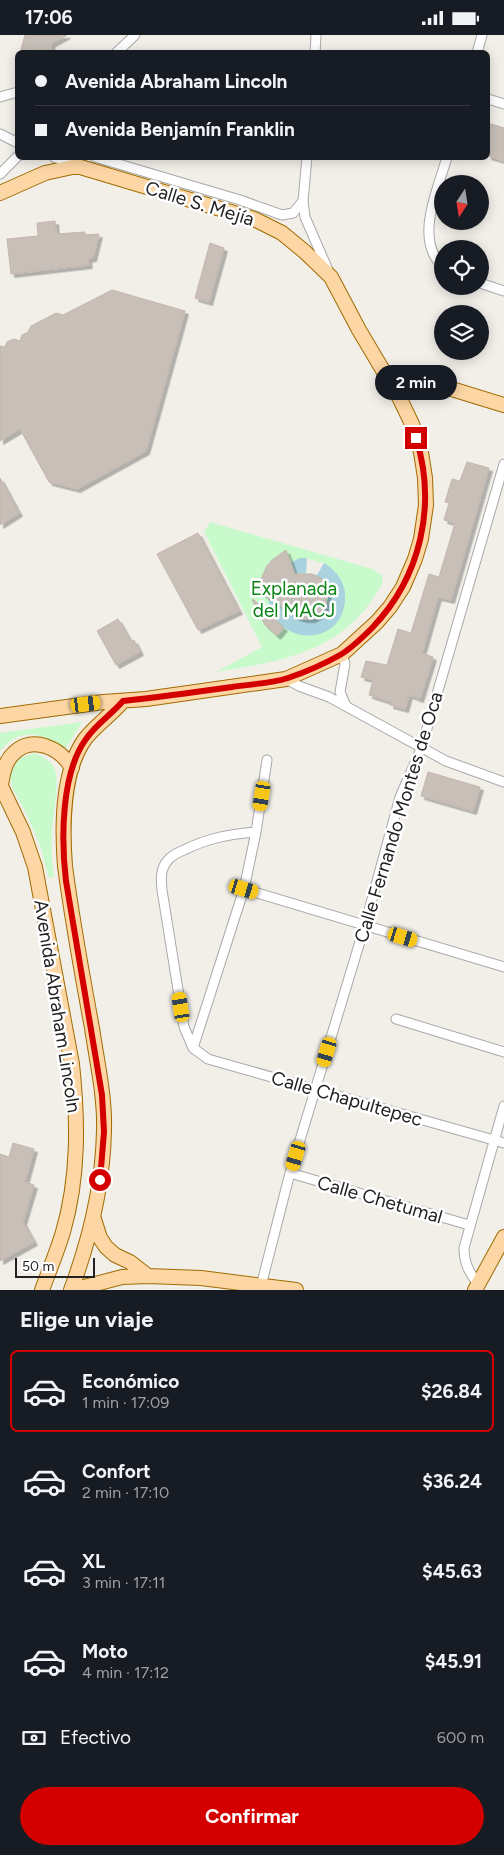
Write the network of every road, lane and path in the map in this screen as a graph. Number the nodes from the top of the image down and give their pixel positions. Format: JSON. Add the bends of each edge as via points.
{"nodes":[{"id":1,"x":136,"y":35,"type":"edge"},
{"id":2,"x":316,"y":35,"type":"edge"},
{"id":3,"x":482,"y":35,"type":"edge"},
{"id":4,"x":118,"y":50,"type":"edge"},
{"id":5,"x":315,"y":50,"type":"edge"},
{"id":6,"x":478,"y":50,"type":"edge"},
{"id":7,"x":15,"y":93,"type":"edge"},
{"id":8,"x":0,"y":97,"type":"edge"},
{"id":9,"x":490,"y":100,"type":"edge"},
{"id":10,"x":504,"y":104,"type":"edge"},
{"id":11,"x":0,"y":134,"type":"edge"},
{"id":12,"x":15,"y":142,"type":"edge"},
{"id":13,"x":15,"y":159,"type":"edge"},
{"id":14,"x":62,"y":160,"type":"edge"},
{"id":15,"x":105,"y":160,"type":"edge"},
{"id":16,"x":306,"y":160,"type":"edge"},
{"id":17,"x":446,"y":160,"type":"edge"},
{"id":18,"x":77,"y":166,"type":"junction"},
{"id":19,"x":0,"y":174,"type":"edge"},
{"id":20,"x":0,"y":193,"type":"edge"},
{"id":21,"x":303,"y":201,"type":"junction"},
{"id":22,"x":434,"y":251,"type":"edge"},
{"id":23,"x":331,"y":277,"type":"junction"},
{"id":24,"x":489,"y":286,"type":"edge"},
{"id":25,"x":504,"y":291,"type":"edge"},
{"id":26,"x":386,"y":375,"type":"junction"},
{"id":27,"x":504,"y":405,"type":"edge"},
{"id":28,"x":504,"y":463,"type":"edge"},
{"id":29,"x":342,"y":654,"type":"junction"},
{"id":30,"x":286,"y":679,"type":"junction"},
{"id":31,"x":123,"y":701,"type":"junction"},
{"id":32,"x":346,"y":706,"type":"junction"},
{"id":33,"x":0,"y":716,"type":"edge"},
{"id":34,"x":421,"y":749,"type":"junction"},
{"id":35,"x":267,"y":760,"type":"dead end"},
{"id":36,"x":72,"y":768,"type":"junction"},
{"id":37,"x":504,"y":782,"type":"edge"},
{"id":38,"x":0,"y":784,"type":"edge"},
{"id":39,"x":256,"y":832,"type":"junction"},
{"id":40,"x":244,"y":889,"type":"junction"},
{"id":41,"x":364,"y":925,"type":"junction"},
{"id":42,"x":504,"y":967,"type":"edge"},
{"id":43,"x":396,"y":1019,"type":"dead end"},
{"id":44,"x":192,"y":1049,"type":"junction"},
{"id":45,"x":504,"y":1052,"type":"edge"},
{"id":46,"x":316,"y":1089,"type":"junction"},
{"id":47,"x":504,"y":1106,"type":"edge"},
{"id":48,"x":494,"y":1141,"type":"junction"},
{"id":49,"x":504,"y":1143,"type":"edge"},
{"id":50,"x":290,"y":1173,"type":"junction"},
{"id":51,"x":94,"y":1218,"type":"junction"},
{"id":52,"x":470,"y":1225,"type":"junction"},
{"id":53,"x":504,"y":1237,"type":"edge"},
{"id":54,"x":148,"y":1275,"type":"junction"},
{"id":55,"x":261,"y":1286,"type":"junction"},
{"id":56,"x":477,"y":1287,"type":"edge"},
{"id":57,"x":42,"y":1290,"type":"edge"},
{"id":58,"x":72,"y":1290,"type":"edge"},
{"id":59,"x":296,"y":1290,"type":"edge"}],
"edges":[{"from":1,"to":4,"type":"street"},
{"from":2,"to":5,"type":"street"},
{"from":3,"to":6,"type":"street"},
{"from":7,"to":8,"type":"street"},
{"from":9,"to":10,"type":"street"},
{"from":11,"to":12,"type":"street"},
{"from":13,"to":19,"type":"street"},
{"from":14,"to":18,"type":"street","name":"Calle S. Mejía"},
{"from":15,"to":21,"type":"street","via":[[282,215],[293,213]]},
{"from":16,"to":21,"type":"street"},
{"from":17,"to":22,"type":"street","via":[[429,228]]},
{"from":18,"to":20,"type":"main road","via":[[45,173]]},
{"from":18,"to":23,"type":"main road","name":"Calle S. Mejía","via":[[254,219],[298,245]]},
{"from":21,"to":23,"type":"street","via":[[305,217]]},
{"from":23,"to":26,"type":"main road","name":"Calle S. Mejía"},
{"from":24,"to":25,"type":"street"},
{"from":26,"to":27,"type":"main road","via":[[406,375]]},
{"from":26,"to":29,"type":"main road","name":"Calle S. Mejía","via":[[412,424],[421,452],[425,478],[424,525],[412,568],[390,607],[364,636]]},
{"from":28,"to":34,"type":"street","name":"Calle Fernando Montes de Oca"},
{"from":29,"to":30,"type":"main road","name":"Calle S. Mejía"},
{"from":29,"to":32,"type":"street","via":[[345,664],[340,692]]},
{"from":30,"to":31,"type":"main road","name":"Calle S. Mejía"},
{"from":30,"to":32,"type":"street"},
{"from":31,"to":33,"type":"main road","name":"Calle S. Mejía"},
{"from":31,"to":36,"type":"main road","name":"Avenida Abraham Lincoln","via":[[85,740]]},
{"from":32,"to":34,"type":"street"},
{"from":34,"to":37,"type":"street"},
{"from":34,"to":41,"type":"street","name":"Calle Fernando Montes de Oca","via":[[400,797]]},
{"from":35,"to":39,"type":"street"},
{"from":36,"to":38,"type":"main road","via":[[52,747],[29,745],[21,747],[8,760]]},
{"from":36,"to":51,"type":"main road","name":"Avenida Abraham Lincoln","via":[[65,813],[64,866],[104,1115]]},
{"from":38,"to":57,"type":"main road","name":"Avenida Abraham Lincoln","via":[[23,832],[34,867],[75,1094],[76,1156],[70,1203]]},
{"from":39,"to":40,"type":"street"},
{"from":39,"to":44,"type":"street","via":[[209,839],[175,855],[163,868],[162,890],[183,1017]]},
{"from":40,"to":41,"type":"street"},
{"from":40,"to":44,"type":"street"},
{"from":41,"to":42,"type":"street"},
{"from":41,"to":46,"type":"street","name":"Calle Fernando Montes de Oca"},
{"from":43,"to":45,"type":"street"},
{"from":44,"to":46,"type":"street","name":"Calle Chapultepec","via":[[208,1059]]},
{"from":46,"to":48,"type":"street","name":"Calle Chapultepec"},
{"from":46,"to":50,"type":"street","name":"Calle Fernando Montes de Oca"},
{"from":47,"to":48,"type":"street"},
{"from":48,"to":49,"type":"street","name":"Calle Chapultepec"},
{"from":48,"to":52,"type":"street"},
{"from":50,"to":52,"type":"street","name":"Calle Chetumal"},
{"from":50,"to":55,"type":"street","name":"Calle Fernando Montes de Oca"},
{"from":51,"to":54,"type":"main road","via":[[106,1247]]},
{"from":51,"to":58,"type":"main road","name":"Avenida Abraham Lincoln"},
{"from":52,"to":56,"type":"street","via":[[464,1259]]},
{"from":53,"to":56,"type":"main road"},
{"from":54,"to":55,"type":"main road"},
{"from":54,"to":58,"type":"main road","via":[[122,1277]]},
{"from":55,"to":59,"type":"main road"}]}
